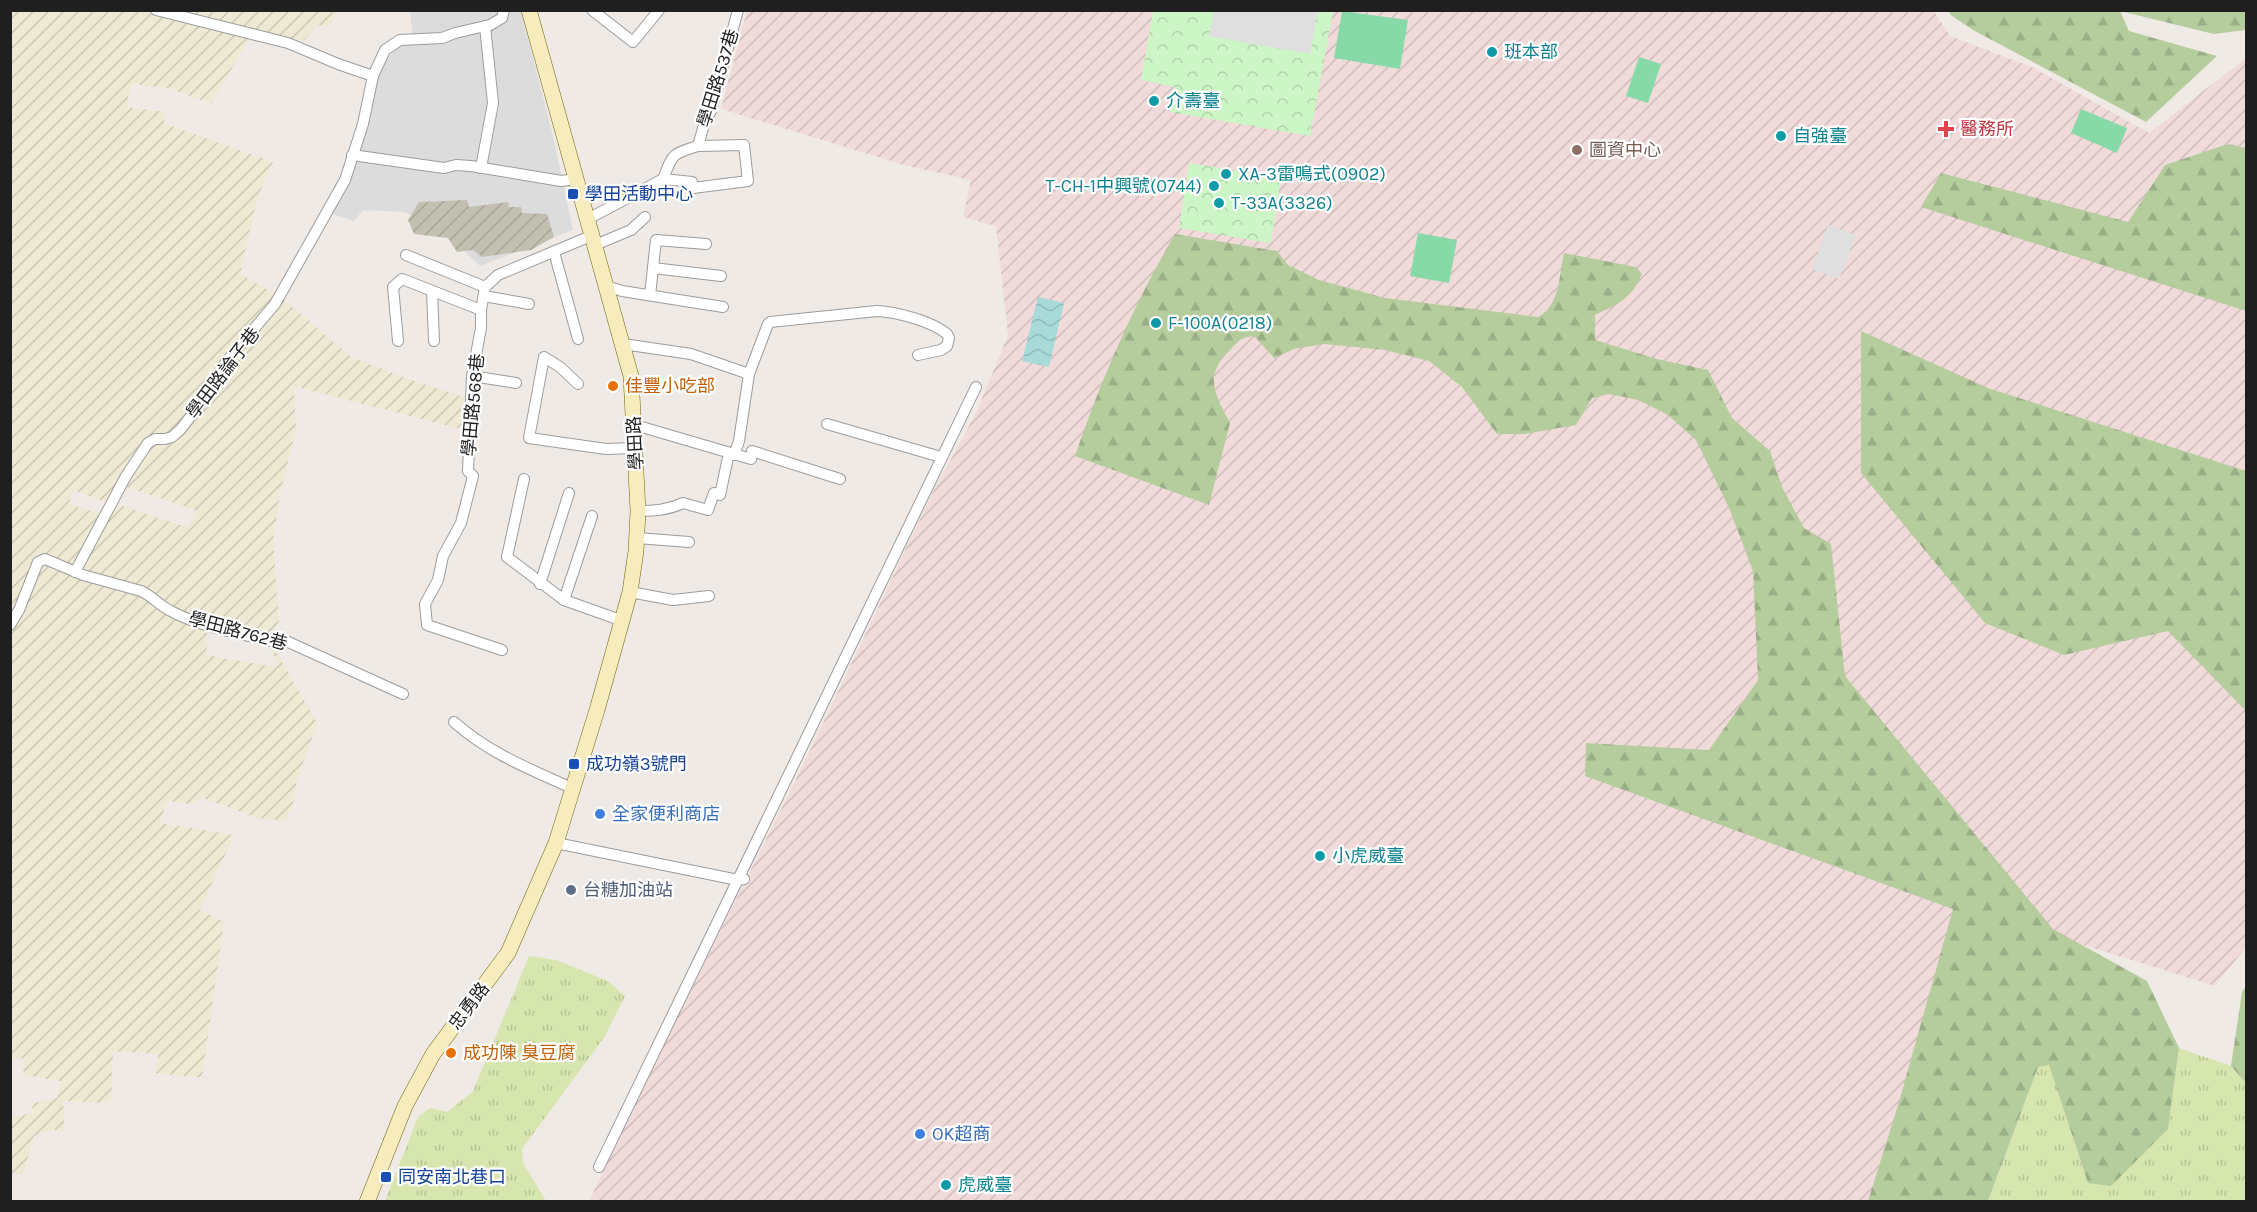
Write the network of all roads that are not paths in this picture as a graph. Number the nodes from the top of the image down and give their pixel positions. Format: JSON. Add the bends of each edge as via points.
{"nodes":[{"id":1,"x":156,"y":10,"type":"edge"},
{"id":2,"x":504,"y":10,"type":"edge"},
{"id":3,"x":529,"y":10,"type":"edge"},
{"id":4,"x":592,"y":10,"type":"edge"},
{"id":5,"x":659,"y":10,"type":"edge"},
{"id":6,"x":738,"y":10,"type":"edge"},
{"id":7,"x":485,"y":26,"type":"junction"},
{"id":8,"x":373,"y":76,"type":"junction"},
{"id":9,"x":698,"y":146,"type":"junction"},
{"id":10,"x":352,"y":154,"type":"junction"},
{"id":11,"x":481,"y":168,"type":"junction"},
{"id":12,"x":577,"y":179,"type":"junction"},
{"id":13,"x":663,"y":179,"type":"junction"},
{"id":14,"x":645,"y":217,"type":"dead end"},
{"id":15,"x":588,"y":219,"type":"junction"},
{"id":16,"x":594,"y":240,"type":"junction"},
{"id":17,"x":706,"y":244,"type":"dead end"},
{"id":18,"x":554,"y":252,"type":"junction"},
{"id":19,"x":406,"y":255,"type":"dead end"},
{"id":20,"x":653,"y":268,"type":"junction"},
{"id":21,"x":721,"y":276,"type":"dead end"},
{"id":22,"x":606,"y":286,"type":"junction"},
{"id":23,"x":432,"y":291,"type":"junction"},
{"id":24,"x":484,"y":292,"type":"junction"},
{"id":25,"x":650,"y":295,"type":"junction"},
{"id":26,"x":529,"y":304,"type":"dead end"},
{"id":27,"x":723,"y":307,"type":"dead end"},
{"id":28,"x":481,"y":310,"type":"junction"},
{"id":29,"x":578,"y":339,"type":"dead end"},
{"id":30,"x":398,"y":340,"type":"dead end"},
{"id":31,"x":434,"y":341,"type":"dead end"},
{"id":32,"x":623,"y":344,"type":"junction"},
{"id":33,"x":918,"y":355,"type":"dead end"},
{"id":34,"x":749,"y":374,"type":"junction"},
{"id":35,"x":472,"y":376,"type":"junction"},
{"id":36,"x":516,"y":383,"type":"dead end"},
{"id":37,"x":578,"y":384,"type":"dead end"},
{"id":38,"x":976,"y":387,"type":"dead end"},
{"id":39,"x":827,"y":424,"type":"dead end"},
{"id":40,"x":634,"y":425,"type":"junction"},
{"id":41,"x":635,"y":448,"type":"junction"},
{"id":42,"x":732,"y":454,"type":"junction"},
{"id":43,"x":941,"y":457,"type":"junction"},
{"id":44,"x":840,"y":478,"type":"dead end"},
{"id":45,"x":524,"y":479,"type":"dead end"},
{"id":46,"x":569,"y":492,"type":"dead end"},
{"id":47,"x":638,"y":511,"type":"junction"},
{"id":48,"x":592,"y":516,"type":"dead end"},
{"id":49,"x":637,"y":538,"type":"junction"},
{"id":50,"x":689,"y":542,"type":"dead end"},
{"id":51,"x":75,"y":572,"type":"junction"},
{"id":52,"x":540,"y":584,"type":"junction"},
{"id":53,"x":630,"y":592,"type":"junction"},
{"id":54,"x":709,"y":596,"type":"dead end"},
{"id":55,"x":564,"y":600,"type":"junction"},
{"id":56,"x":623,"y":621,"type":"junction"},
{"id":57,"x":10,"y":625,"type":"edge"},
{"id":58,"x":502,"y":650,"type":"dead end"},
{"id":59,"x":403,"y":694,"type":"dead end"},
{"id":60,"x":454,"y":722,"type":"dead end"},
{"id":61,"x":574,"y":789,"type":"junction"},
{"id":62,"x":556,"y":843,"type":"junction"},
{"id":63,"x":742,"y":879,"type":"junction"},
{"id":64,"x":599,"y":1167,"type":"dead end"},
{"id":65,"x":367,"y":1202,"type":"edge"}],
"edges":[{"from":1,"to":8,"type":"street","via":[[288,43]]},
{"from":2,"to":7,"type":"street","name":"學田路論子巷","via":[[502,18]]},
{"from":3,"to":12,"type":"main road","name":"學田路"},
{"from":4,"to":5,"type":"street","via":[[633,42]]},
{"from":6,"to":9,"type":"street","name":"學田路537巷"},
{"from":7,"to":8,"type":"street","name":"學田路論子巷","via":[[442,38],[400,40],[385,50]]},
{"from":7,"to":11,"type":"street","via":[[493,103]]},
{"from":8,"to":10,"type":"street","name":"學田路論子巷"},
{"from":9,"to":13,"type":"street","name":"學田路537巷","via":[[676,152]]},
{"from":9,"to":13,"type":"street","name":"學田路537巷","via":[[744,145],[748,181],[693,188],[692,182]]},
{"from":10,"to":11,"type":"street","via":[[444,168]]},
{"from":10,"to":51,"type":"street","name":"學田路論子巷","via":[[345,180],[275,304],[226,362],[180,430],[172,437],[148,443]]},
{"from":11,"to":12,"type":"street","via":[[561,181]]},
{"from":12,"to":15,"type":"main road","name":"學田路"},
{"from":13,"to":15,"type":"street"},
{"from":14,"to":16,"type":"street","via":[[630,230]]},
{"from":15,"to":16,"type":"main road","name":"學田路"},
{"from":16,"to":18,"type":"street"},
{"from":16,"to":22,"type":"main road","name":"學田路"},
{"from":17,"to":20,"type":"street","via":[[656,240]]},
{"from":18,"to":24,"type":"street","via":[[498,274]]},
{"from":18,"to":29,"type":"street"},
{"from":19,"to":24,"type":"street"},
{"from":20,"to":21,"type":"street"},
{"from":20,"to":25,"type":"street"},
{"from":22,"to":25,"type":"street"},
{"from":22,"to":32,"type":"main road","name":"學田路"},
{"from":23,"to":28,"type":"street"},
{"from":23,"to":30,"type":"street","via":[[402,279],[393,287]]},
{"from":23,"to":31,"type":"street"},
{"from":24,"to":26,"type":"street"},
{"from":24,"to":28,"type":"street","name":"學田路568巷"},
{"from":25,"to":27,"type":"street"},
{"from":28,"to":35,"type":"street","name":"學田路568巷","via":[[482,328]]},
{"from":32,"to":34,"type":"street","via":[[691,354]]},
{"from":32,"to":40,"type":"main road","name":"學田路","via":[[631,376]]},
{"from":33,"to":34,"type":"street","via":[[941,350],[949,342],[947,334],[914,319],[877,311],[774,321],[768,324]]},
{"from":34,"to":42,"type":"street","via":[[739,441]]},
{"from":35,"to":36,"type":"street"},
{"from":35,"to":58,"type":"street","name":"學田路568巷","via":[[468,471],[473,477],[461,523],[443,556],[438,580],[425,604],[426,619],[427,625]]},
{"from":37,"to":41,"type":"street","via":[[544,357],[529,438],[606,449]]},
{"from":38,"to":43,"type":"street"},
{"from":39,"to":43,"type":"street"},
{"from":40,"to":41,"type":"main road","name":"學田路"},
{"from":40,"to":42,"type":"street"},
{"from":41,"to":47,"type":"main road","name":"學田路"},
{"from":42,"to":44,"type":"street","via":[[750,459],[752,451]]},
{"from":42,"to":47,"type":"street","via":[[720,495],[714,493],[708,510],[683,503],[658,511]]},
{"from":43,"to":63,"type":"street"},
{"from":45,"to":52,"type":"street","via":[[507,557]]},
{"from":46,"to":52,"type":"street"},
{"from":47,"to":49,"type":"main road","name":"學田路"},
{"from":48,"to":55,"type":"street"},
{"from":49,"to":50,"type":"street"},
{"from":49,"to":53,"type":"main road","name":"學田路"},
{"from":51,"to":57,"type":"street","name":"學田路762巷","via":[[45,559],[38,562]]},
{"from":51,"to":59,"type":"street","name":"學田路762巷","via":[[141,591],[169,611],[190,619],[270,641],[285,641]]},
{"from":52,"to":55,"type":"street"},
{"from":53,"to":54,"type":"street","via":[[673,600]]},
{"from":53,"to":56,"type":"main road","name":"學田路"},
{"from":55,"to":56,"type":"street"},
{"from":56,"to":61,"type":"main road","name":"學田路"},
{"from":60,"to":61,"type":"street","via":[[494,753]]},
{"from":61,"to":62,"type":"main road","name":"學田路"},
{"from":62,"to":63,"type":"street"},
{"from":62,"to":65,"type":"main road","name":"忠勇路","via":[[508,953],[433,1054],[413,1090]]},
{"from":63,"to":64,"type":"street"}]}
